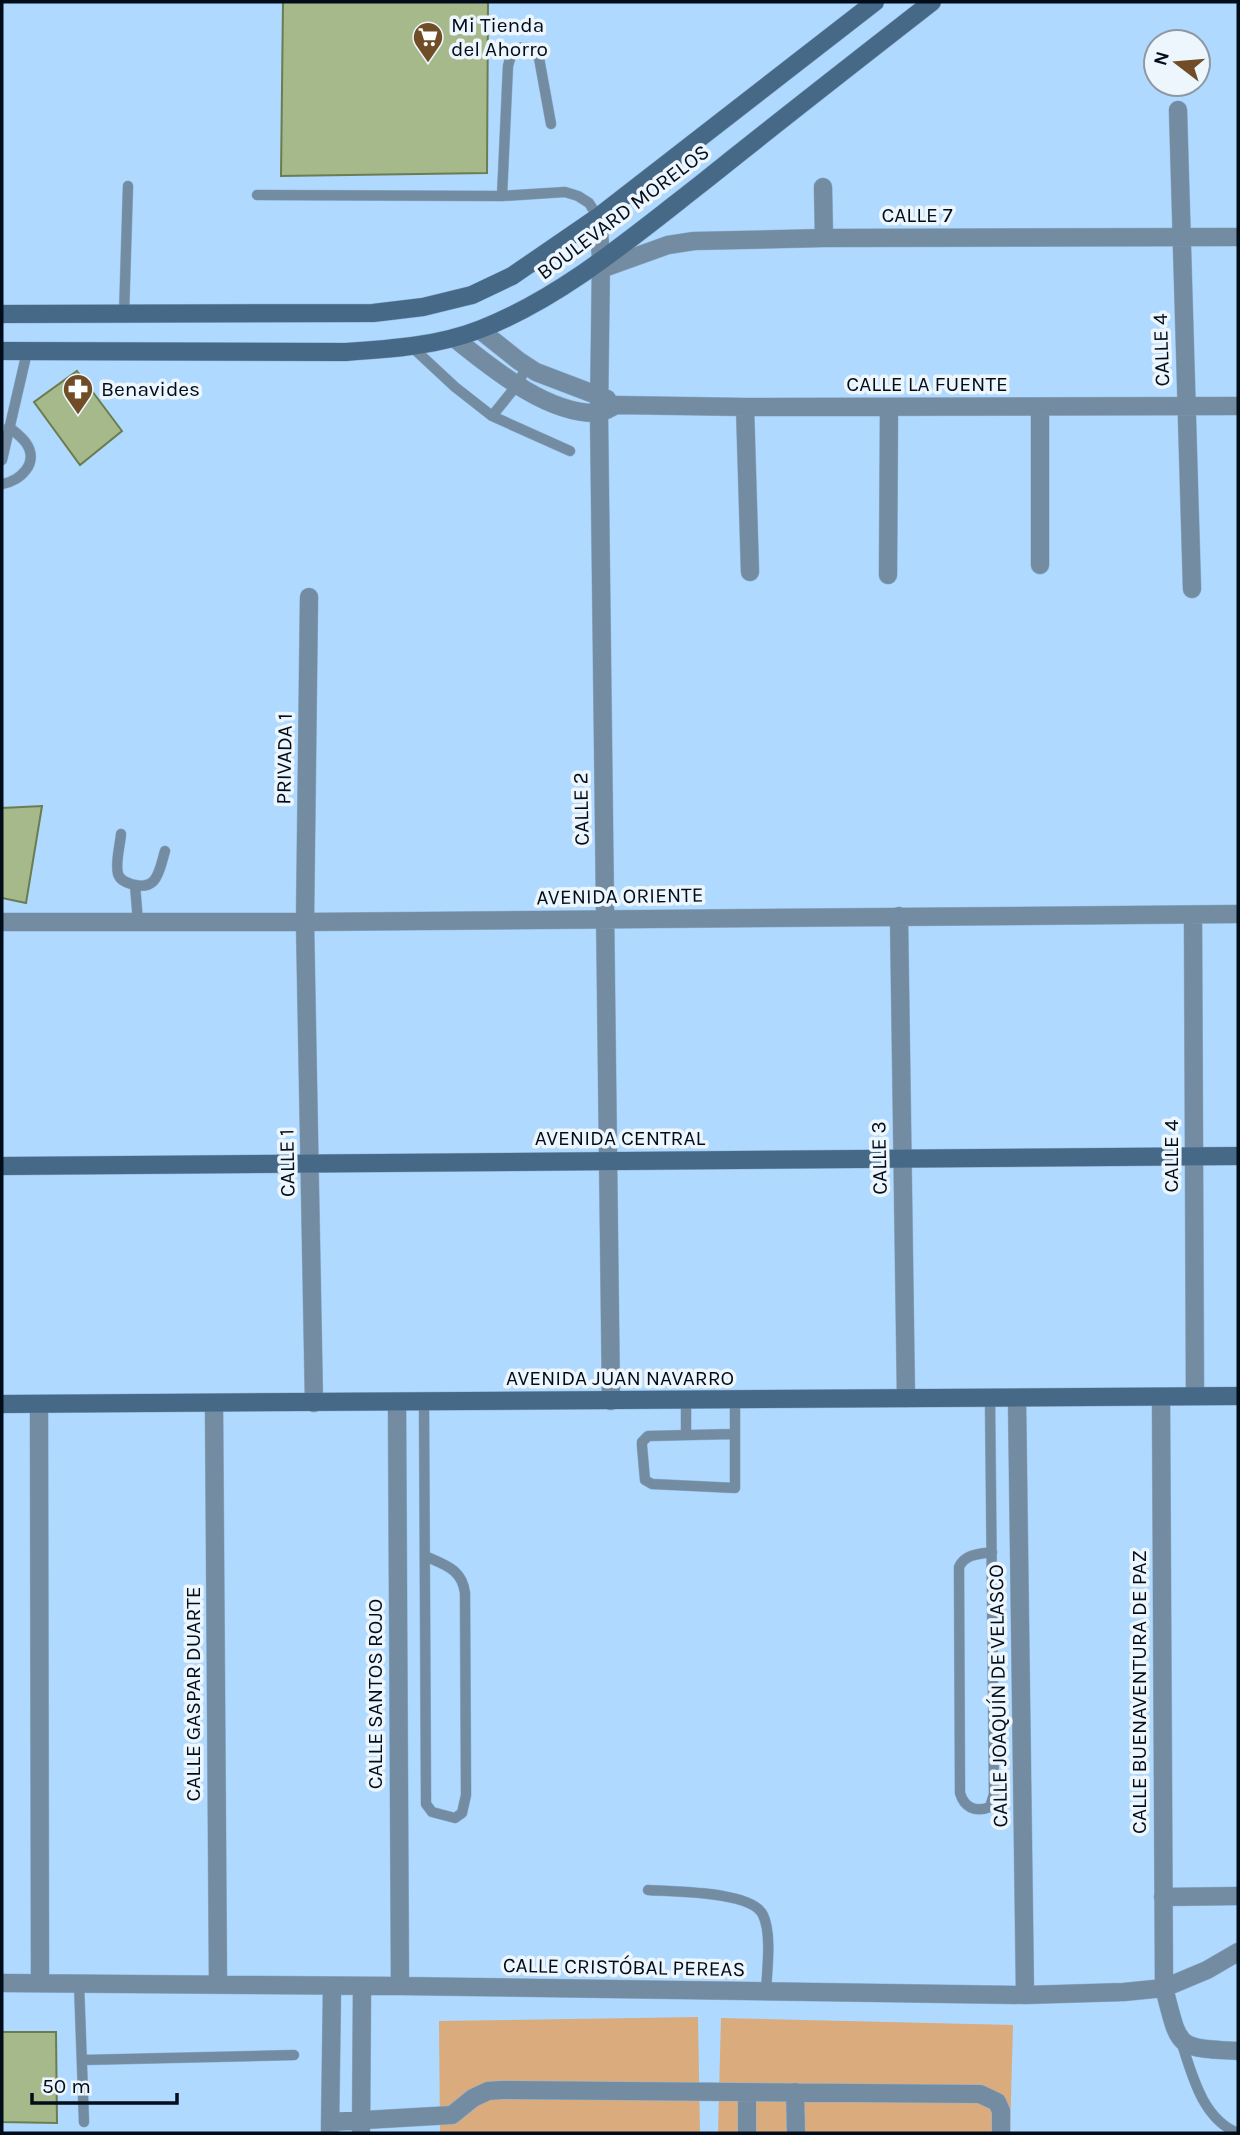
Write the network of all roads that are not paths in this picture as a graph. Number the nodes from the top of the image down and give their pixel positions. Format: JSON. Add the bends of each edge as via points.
{"nodes":[{"id":1,"x":874,"y":2,"type":"edge"},
{"id":2,"x":932,"y":2,"type":"edge"},
{"id":3,"x":1178,"y":110,"type":"dead end"},
{"id":4,"x":551,"y":124,"type":"dead end"},
{"id":5,"x":128,"y":186,"type":"dead end"},
{"id":6,"x":823,"y":187,"type":"dead end"},
{"id":7,"x":257,"y":195,"type":"dead end"},
{"id":8,"x":502,"y":196,"type":"junction"},
{"id":9,"x":598,"y":217,"type":"junction"},
{"id":10,"x":1180,"y":237,"type":"junction"},
{"id":11,"x":1238,"y":237,"type":"edge"},
{"id":12,"x":824,"y":238,"type":"junction"},
{"id":13,"x":601,"y":264,"type":"junction"},
{"id":14,"x":2,"y":314,"type":"edge"},
{"id":15,"x":124,"y":315,"type":"junction"},
{"id":16,"x":480,"y":330,"type":"junction"},
{"id":17,"x":454,"y":338,"type":"junction"},
{"id":18,"x":411,"y":346,"type":"junction"},
{"id":19,"x":2,"y":351,"type":"edge"},
{"id":20,"x":27,"y":352,"type":"junction"},
{"id":21,"x":527,"y":366,"type":"junction"},
{"id":22,"x":517,"y":385,"type":"junction"},
{"id":23,"x":600,"y":395,"type":"junction"},
{"id":24,"x":616,"y":405,"type":"junction"},
{"id":25,"x":1185,"y":406,"type":"junction"},
{"id":26,"x":1238,"y":406,"type":"edge"},
{"id":27,"x":745,"y":407,"type":"junction"},
{"id":28,"x":889,"y":407,"type":"junction"},
{"id":29,"x":1040,"y":407,"type":"junction"},
{"id":30,"x":599,"y":413,"type":"junction"},
{"id":31,"x":492,"y":416,"type":"junction"},
{"id":32,"x":9,"y":427,"type":"junction"},
{"id":33,"x":570,"y":451,"type":"dead end"},
{"id":34,"x":2,"y":460,"type":"edge"},
{"id":35,"x":2,"y":484,"type":"edge"},
{"id":36,"x":1040,"y":565,"type":"dead end"},
{"id":37,"x":750,"y":572,"type":"dead end"},
{"id":38,"x":888,"y":575,"type":"dead end"},
{"id":39,"x":1192,"y":589,"type":"dead end"},
{"id":40,"x":309,"y":597,"type":"dead end"},
{"id":41,"x":121,"y":834,"type":"dead end"},
{"id":42,"x":165,"y":851,"type":"dead end"},
{"id":43,"x":135,"y":885,"type":"junction"},
{"id":44,"x":1238,"y":914,"type":"edge"},
{"id":45,"x":1193,"y":915,"type":"junction"},
{"id":46,"x":899,"y":916,"type":"junction"},
{"id":47,"x":606,"y":919,"type":"junction"},
{"id":48,"x":2,"y":922,"type":"edge"},
{"id":49,"x":138,"y":922,"type":"junction"},
{"id":50,"x":305,"y":922,"type":"junction"},
{"id":51,"x":1238,"y":1156,"type":"edge"},
{"id":52,"x":1194,"y":1157,"type":"junction"},
{"id":53,"x":901,"y":1159,"type":"junction"},
{"id":54,"x":609,"y":1161,"type":"junction"},
{"id":55,"x":310,"y":1164,"type":"junction"},
{"id":56,"x":2,"y":1166,"type":"edge"},
{"id":57,"x":1161,"y":1396,"type":"junction"},
{"id":58,"x":1195,"y":1396,"type":"junction"},
{"id":59,"x":1238,"y":1396,"type":"edge"},
{"id":60,"x":906,"y":1398,"type":"junction"},
{"id":61,"x":990,"y":1398,"type":"junction"},
{"id":62,"x":1017,"y":1398,"type":"junction"},
{"id":63,"x":686,"y":1400,"type":"junction"},
{"id":64,"x":735,"y":1400,"type":"junction"},
{"id":65,"x":611,"y":1401,"type":"junction"},
{"id":66,"x":397,"y":1402,"type":"junction"},
{"id":67,"x":424,"y":1402,"type":"junction"},
{"id":68,"x":314,"y":1403,"type":"junction"},
{"id":69,"x":2,"y":1404,"type":"edge"},
{"id":70,"x":214,"y":1404,"type":"junction"},
{"id":71,"x":39,"y":1405,"type":"junction"},
{"id":72,"x":734,"y":1434,"type":"junction"},
{"id":73,"x":686,"y":1435,"type":"junction"},
{"id":74,"x":992,"y":1552,"type":"junction"},
{"id":75,"x":425,"y":1556,"type":"junction"},
{"id":76,"x":648,"y":1890,"type":"dead end"},
{"id":77,"x":1238,"y":1896,"type":"edge"},
{"id":78,"x":1163,"y":1898,"type":"junction"},
{"id":79,"x":1238,"y":1952,"type":"edge"},
{"id":80,"x":2,"y":1983,"type":"edge"},
{"id":81,"x":40,"y":1983,"type":"junction"},
{"id":82,"x":79,"y":1983,"type":"junction"},
{"id":83,"x":218,"y":1984,"type":"junction"},
{"id":84,"x":400,"y":1986,"type":"junction"},
{"id":85,"x":332,"y":1987,"type":"junction"},
{"id":86,"x":362,"y":1987,"type":"junction"},
{"id":87,"x":1164,"y":1988,"type":"junction"},
{"id":88,"x":766,"y":1991,"type":"junction"},
{"id":89,"x":1026,"y":1995,"type":"junction"},
{"id":90,"x":1181,"y":2040,"type":"junction"},
{"id":91,"x":1238,"y":2051,"type":"edge"},
{"id":92,"x":294,"y":2054,"type":"dead end"},
{"id":93,"x":82,"y":2060,"type":"junction"},
{"id":94,"x":747,"y":2092,"type":"junction"},
{"id":95,"x":795,"y":2092,"type":"junction"},
{"id":96,"x":452,"y":2115,"type":"junction"},
{"id":97,"x":84,"y":2122,"type":"dead end"},
{"id":98,"x":361,"y":2127,"type":"edge"},
{"id":99,"x":330,"y":2128,"type":"edge"},
{"id":100,"x":453,"y":2133,"type":"edge"},
{"id":101,"x":747,"y":2133,"type":"edge"},
{"id":102,"x":796,"y":2133,"type":"edge"},
{"id":103,"x":1001,"y":2133,"type":"edge"},
{"id":104,"x":1238,"y":2133,"type":"edge"}],
"edges":[{"from":1,"to":9,"type":"main road","name":"BOULEVARD MORELOS"},
{"from":2,"to":13,"type":"main road","name":"BOULEVARD MORELOS"},
{"from":3,"to":10,"type":"street","name":"CALLE 4"},
{"from":4,"to":8,"type":"lane","via":[[539,58],[529,48],[517,48],[508,66]]},
{"from":5,"to":15,"type":"lane"},
{"from":6,"to":12,"type":"street"},
{"from":7,"to":8,"type":"lane"},
{"from":8,"to":9,"type":"lane","via":[[565,192],[589,203]]},
{"from":9,"to":13,"type":"street","name":"CALLE 2"},
{"from":9,"to":15,"type":"main road","name":"BOULEVARD MORELOS","via":[[512,276],[472,295],[424,307],[373,313]]},
{"from":10,"to":11,"type":"street","name":"CALLE 7"},
{"from":10,"to":12,"type":"street","name":"CALLE 7"},
{"from":10,"to":25,"type":"street","name":"CALLE 4"},
{"from":12,"to":13,"type":"street","name":"CALLE 7","via":[[694,241]]},
{"from":13,"to":16,"type":"main road","name":"BOULEVARD MORELOS"},
{"from":13,"to":23,"type":"street","name":"CALLE 2"},
{"from":14,"to":15,"type":"main road","name":"BOULEVARD MORELOS"},
{"from":16,"to":17,"type":"main road","name":"BOULEVARD MORELOS"},
{"from":16,"to":21,"type":"street"},
{"from":17,"to":18,"type":"main road","name":"BOULEVARD MORELOS"},
{"from":17,"to":22,"type":"street"},
{"from":18,"to":20,"type":"main road","name":"BOULEVARD MORELOS","via":[[345,352]]},
{"from":18,"to":31,"type":"lane"},
{"from":19,"to":20,"type":"main road","name":"BOULEVARD MORELOS"},
{"from":20,"to":32,"type":"lane"},
{"from":21,"to":22,"type":"lane"},
{"from":21,"to":23,"type":"street"},
{"from":22,"to":30,"type":"street","via":[[563,407]]},
{"from":22,"to":31,"type":"lane"},
{"from":23,"to":24,"type":"street"},
{"from":23,"to":30,"type":"street","name":"CALLE 2"},
{"from":24,"to":27,"type":"street","name":"CALLE LA FUENTE"},
{"from":24,"to":30,"type":"street","name":"CALLE LA FUENTE"},
{"from":25,"to":26,"type":"street","name":"CALLE LA FUENTE"},
{"from":25,"to":29,"type":"street","name":"CALLE LA FUENTE"},
{"from":25,"to":39,"type":"street","name":"CALLE 4"},
{"from":27,"to":28,"type":"street","name":"CALLE LA FUENTE"},
{"from":27,"to":37,"type":"street"},
{"from":28,"to":29,"type":"street","name":"CALLE LA FUENTE"},
{"from":28,"to":38,"type":"street"},
{"from":29,"to":36,"type":"street"},
{"from":30,"to":47,"type":"street","name":"CALLE 2"},
{"from":31,"to":33,"type":"lane"},
{"from":32,"to":34,"type":"lane"},
{"from":32,"to":35,"type":"lane","via":[[26,443],[29,464],[23,476]]},
{"from":40,"to":50,"type":"street","name":"PRIVADA 1"},
{"from":41,"to":43,"type":"lane","via":[[118,874]]},
{"from":42,"to":43,"type":"lane","via":[[154,882]]},
{"from":43,"to":49,"type":"lane"},
{"from":44,"to":45,"type":"street","name":"AVENIDA ORIENTE"},
{"from":45,"to":46,"type":"street","name":"AVENIDA ORIENTE"},
{"from":45,"to":52,"type":"street","name":"CALLE 4"},
{"from":46,"to":47,"type":"street","name":"AVENIDA ORIENTE"},
{"from":46,"to":53,"type":"street","name":"CALLE 3"},
{"from":47,"to":50,"type":"street","name":"AVENIDA ORIENTE"},
{"from":47,"to":54,"type":"street","name":"CALLE 2"},
{"from":48,"to":49,"type":"street","name":"AVENIDA ORIENTE"},
{"from":49,"to":50,"type":"street","name":"AVENIDA ORIENTE"},
{"from":50,"to":55,"type":"street","name":"CALLE 1"},
{"from":51,"to":52,"type":"main road","name":"AVENIDA CENTRAL"},
{"from":52,"to":53,"type":"main road","name":"AVENIDA CENTRAL"},
{"from":52,"to":58,"type":"street","name":"CALLE 4"},
{"from":53,"to":54,"type":"main road","name":"AVENIDA CENTRAL"},
{"from":53,"to":60,"type":"street","name":"CALLE 3"},
{"from":54,"to":55,"type":"main road","name":"AVENIDA CENTRAL"},
{"from":54,"to":65,"type":"street","name":"CALLE 2"},
{"from":55,"to":56,"type":"main road","name":"AVENIDA CENTRAL"},
{"from":55,"to":68,"type":"street","name":"CALLE 1"},
{"from":57,"to":58,"type":"main road","name":"AVENIDA JUAN NAVARRO"},
{"from":57,"to":62,"type":"main road","name":"AVENIDA JUAN NAVARRO"},
{"from":57,"to":78,"type":"street","name":"CALLE BUENAVENTURA DE PAZ"},
{"from":58,"to":59,"type":"main road","name":"AVENIDA JUAN NAVARRO"},
{"from":60,"to":61,"type":"main road","name":"AVENIDA JUAN NAVARRO"},
{"from":60,"to":64,"type":"main road","name":"AVENIDA JUAN NAVARRO"},
{"from":61,"to":62,"type":"main road","name":"AVENIDA JUAN NAVARRO"},
{"from":61,"to":74,"type":"lane"},
{"from":62,"to":89,"type":"street","name":"CALLE JOAQUÍN DE VELASCO"},
{"from":63,"to":64,"type":"main road","name":"AVENIDA JUAN NAVARRO"},
{"from":63,"to":65,"type":"main road","name":"AVENIDA JUAN NAVARRO"},
{"from":63,"to":73,"type":"lane"},
{"from":64,"to":72,"type":"lane"},
{"from":65,"to":67,"type":"main road","name":"AVENIDA JUAN NAVARRO"},
{"from":66,"to":67,"type":"main road","name":"AVENIDA JUAN NAVARRO"},
{"from":66,"to":68,"type":"main road","name":"AVENIDA JUAN NAVARRO"},
{"from":66,"to":84,"type":"street","name":"CALLE SANTOS ROJO"},
{"from":67,"to":75,"type":"lane"},
{"from":68,"to":70,"type":"main road","name":"AVENIDA JUAN NAVARRO"},
{"from":69,"to":71,"type":"main road","name":"AVENIDA JUAN NAVARRO"},
{"from":70,"to":71,"type":"main road","name":"AVENIDA JUAN NAVARRO"},
{"from":70,"to":83,"type":"street","name":"CALLE GASPAR DUARTE"},
{"from":71,"to":81,"type":"street"},
{"from":72,"to":73,"type":"lane"},
{"from":72,"to":73,"type":"lane","via":[[735,1488],[648,1482],[643,1476],[645,1439]]},
{"from":74,"to":74,"type":"lane","via":[[994,1794],[990,1807],[972,1809],[960,1793],[959,1567],[968,1556]]},
{"from":75,"to":75,"type":"lane","via":[[426,1804],[432,1812],[455,1818],[462,1813],[466,1795],[464,1583],[459,1575]]},
{"from":76,"to":88,"type":"lane","via":[[727,1896],[748,1901],[762,1912],[767,1928]]},
{"from":77,"to":78,"type":"street"},
{"from":78,"to":87,"type":"street","name":"CALLE BUENAVENTURA DE PAZ"},
{"from":79,"to":87,"type":"street","name":"CALLE CRISTÓBAL PEREAS"},
{"from":80,"to":81,"type":"street","name":"CALLE CRISTÓBAL PEREAS"},
{"from":81,"to":82,"type":"street","name":"CALLE CRISTÓBAL PEREAS"},
{"from":82,"to":83,"type":"street","name":"CALLE CRISTÓBAL PEREAS"},
{"from":82,"to":93,"type":"lane"},
{"from":83,"to":85,"type":"street","name":"CALLE CRISTÓBAL PEREAS"},
{"from":84,"to":86,"type":"street","name":"CALLE CRISTÓBAL PEREAS"},
{"from":84,"to":88,"type":"street","name":"CALLE CRISTÓBAL PEREAS"},
{"from":85,"to":86,"type":"street","name":"CALLE CRISTÓBAL PEREAS"},
{"from":85,"to":99,"type":"street"},
{"from":86,"to":98,"type":"street"},
{"from":87,"to":89,"type":"street","name":"CALLE CRISTÓBAL PEREAS"},
{"from":87,"to":90,"type":"street","name":"CALLE BUENAVENTURA DE PAZ"},
{"from":88,"to":89,"type":"street","name":"CALLE CRISTÓBAL PEREAS"},
{"from":90,"to":91,"type":"street","via":[[1201,2049]]},
{"from":90,"to":104,"type":"lane","via":[[1211,2113]]},
{"from":92,"to":93,"type":"lane"},
{"from":93,"to":97,"type":"lane"},
{"from":94,"to":95,"type":"street"},
{"from":94,"to":96,"type":"street","via":[[488,2091]]},
{"from":94,"to":101,"type":"street"},
{"from":95,"to":102,"type":"street"},
{"from":95,"to":103,"type":"street","via":[[980,2094],[997,2102]]},
{"from":96,"to":98,"type":"street"},
{"from":96,"to":100,"type":"street"},
{"from":98,"to":99,"type":"street"}]}
